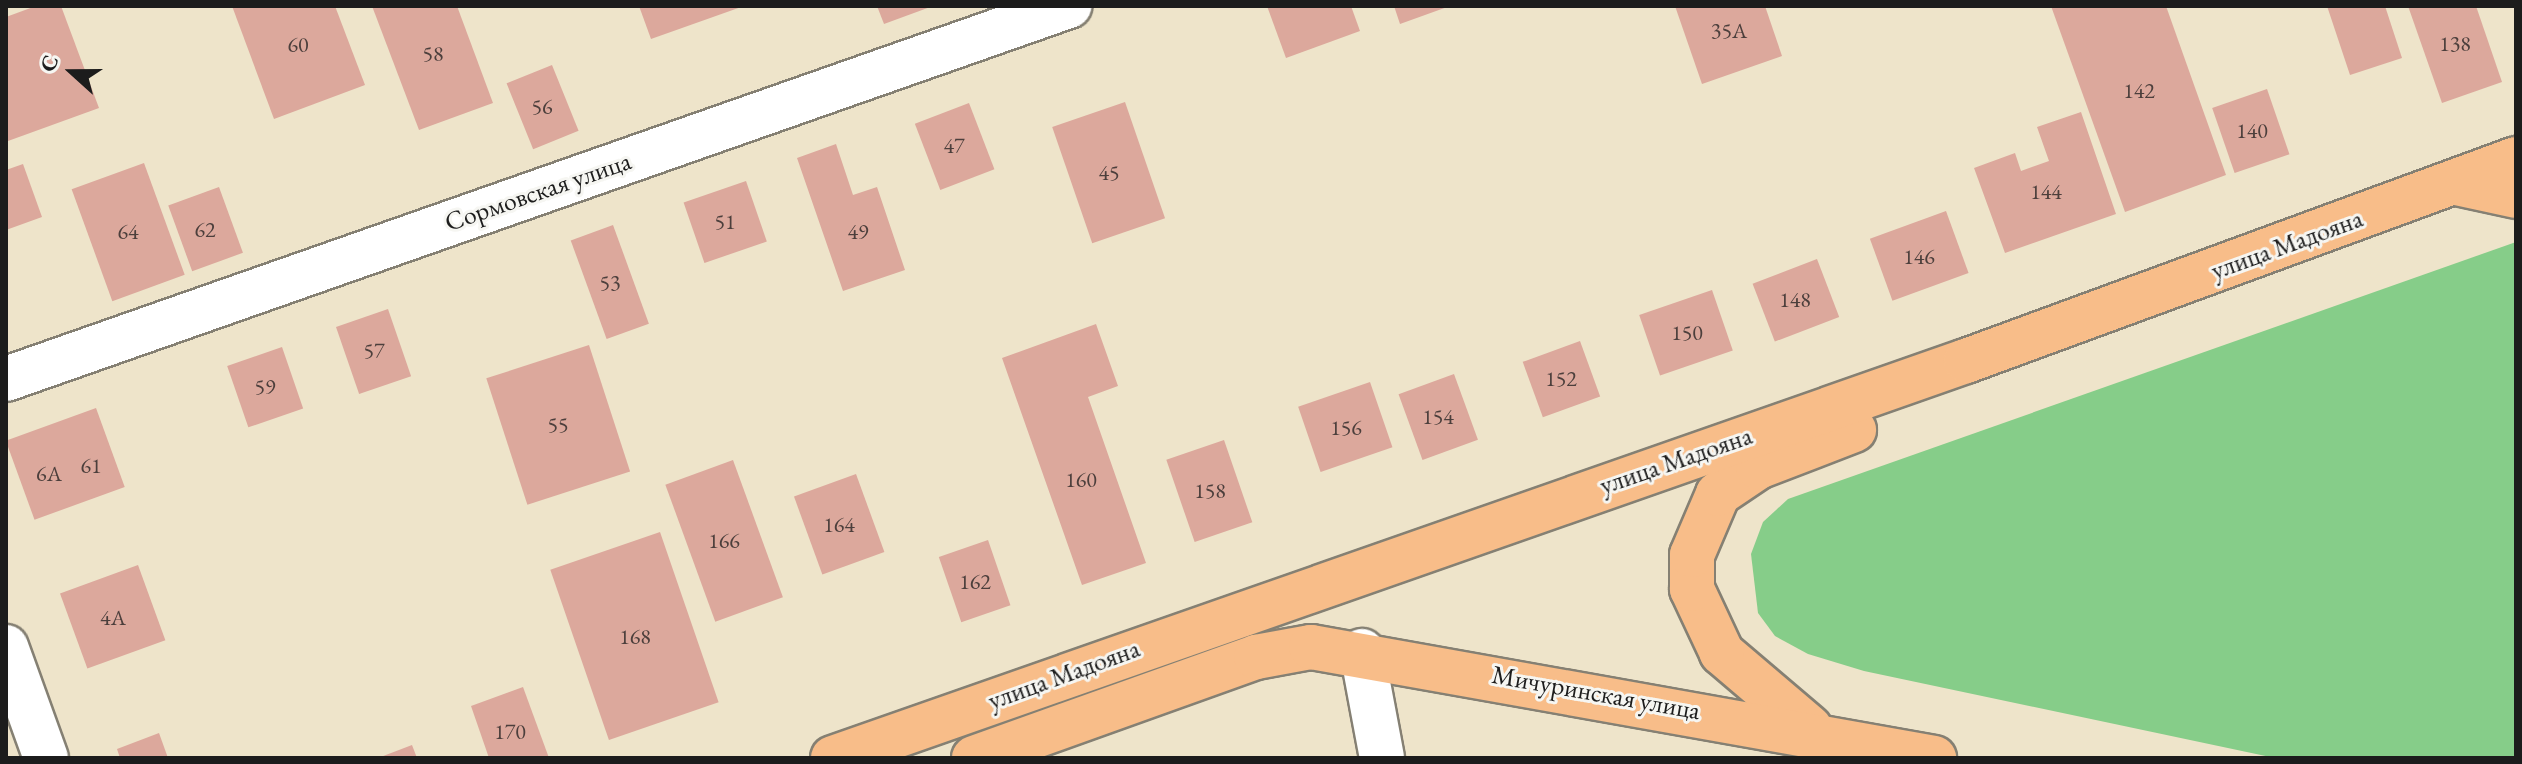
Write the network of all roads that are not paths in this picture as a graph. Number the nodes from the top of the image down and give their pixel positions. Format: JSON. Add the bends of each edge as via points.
{"nodes":[{"id":1,"x":1069,"y":6,"type":"edge"},
{"id":2,"x":2516,"y":159,"type":"edge"},
{"id":3,"x":2456,"y":183,"type":"junction"},
{"id":4,"x":2516,"y":196,"type":"edge"},
{"id":5,"x":1966,"y":361,"type":"junction"},
{"id":6,"x":6,"y":379,"type":"edge"},
{"id":7,"x":6,"y":647,"type":"edge"},
{"id":8,"x":1362,"y":651,"type":"junction"},
{"id":9,"x":1256,"y":657,"type":"joint"},
{"id":10,"x":1817,"y":733,"type":"junction"},
{"id":11,"x":46,"y":758,"type":"edge"},
{"id":12,"x":833,"y":758,"type":"edge"},
{"id":13,"x":974,"y":758,"type":"edge"},
{"id":14,"x":1382,"y":758,"type":"edge"},
{"id":15,"x":1934,"y":758,"type":"edge"}],
"edges":[{"from":1,"to":6,"type":"street","name":"Сормовская улица"},
{"from":2,"to":3,"type":"main road","name":"улица Мадояна"},
{"from":3,"to":4,"type":"main road"},
{"from":3,"to":5,"type":"main road","name":"улица Мадояна"},
{"from":5,"to":10,"type":"main road","via":[[1947,395],[1758,467],[1718,494],[1701,524],[1692,589],[1702,619],[1722,653]]},
{"from":5,"to":12,"type":"main road","name":"улица Мадояна"},
{"from":7,"to":11,"type":"street"},
{"from":8,"to":9,"type":"main road","name":"Мичуринская улица","via":[[1311,647]]},
{"from":8,"to":10,"type":"main road","name":"Мичуринская улица"},
{"from":8,"to":14,"type":"street"},
{"from":9,"to":13,"type":"main road","name":"улица Мадояна"},
{"from":10,"to":15,"type":"main road","name":"Мичуринская улица"}]}
